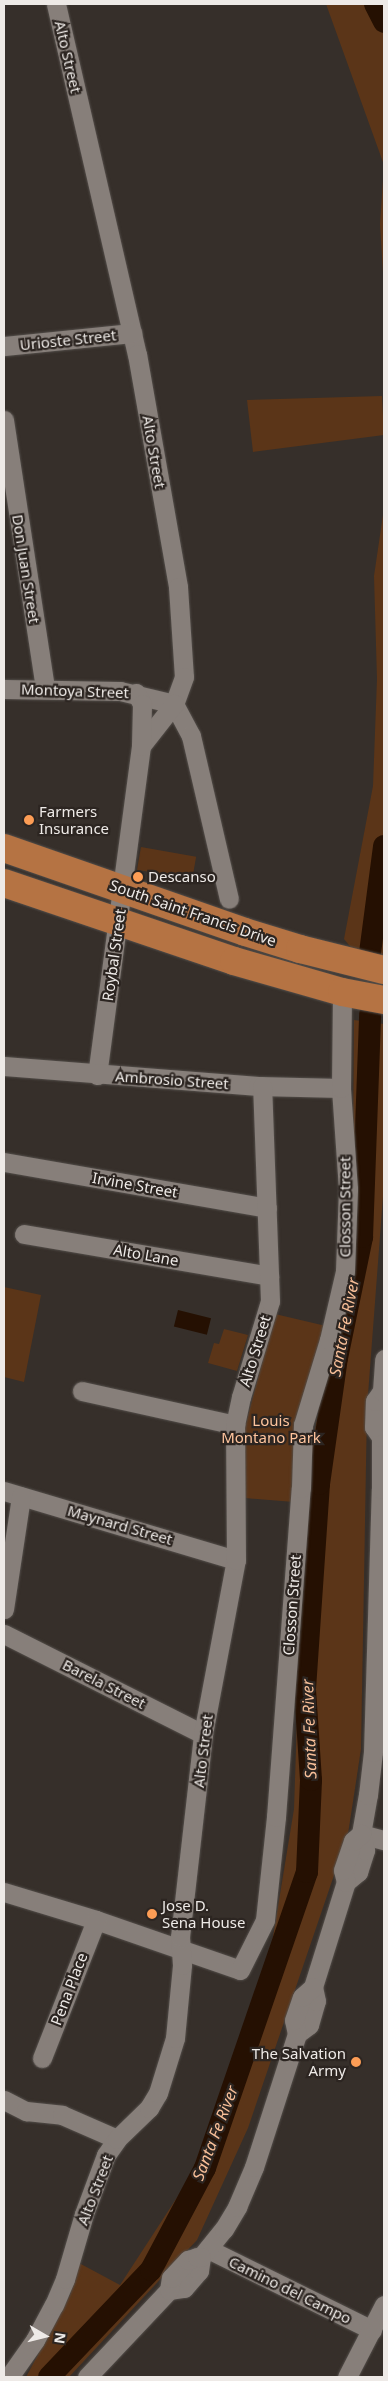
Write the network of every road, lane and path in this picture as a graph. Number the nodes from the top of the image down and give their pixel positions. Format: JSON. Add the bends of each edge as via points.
{"nodes":[{"id":1,"x":56,"y":4,"type":"edge"},
{"id":2,"x":132,"y":333,"type":"junction"},
{"id":3,"x":4,"y":346,"type":"edge"},
{"id":4,"x":4,"y":420,"type":"edge"},
{"id":5,"x":4,"y":689,"type":"edge"},
{"id":6,"x":45,"y":689,"type":"junction"},
{"id":7,"x":136,"y":693,"type":"junction"},
{"id":8,"x":174,"y":704,"type":"junction"},
{"id":9,"x":141,"y":746,"type":"junction"},
{"id":10,"x":4,"y":848,"type":"edge"},
{"id":11,"x":4,"y":884,"type":"edge"},
{"id":12,"x":122,"y":890,"type":"junction"},
{"id":13,"x":229,"y":899,"type":"dead end"},
{"id":14,"x":119,"y":922,"type":"junction"},
{"id":15,"x":384,"y":970,"type":"edge"},
{"id":16,"x":342,"y":992,"type":"junction"},
{"id":17,"x":384,"y":1000,"type":"edge"},
{"id":18,"x":4,"y":1066,"type":"edge"},
{"id":19,"x":97,"y":1075,"type":"junction"},
{"id":20,"x":262,"y":1086,"type":"junction"},
{"id":21,"x":341,"y":1088,"type":"junction"},
{"id":22,"x":4,"y":1162,"type":"edge"},
{"id":23,"x":267,"y":1208,"type":"junction"},
{"id":24,"x":24,"y":1234,"type":"dead end"},
{"id":25,"x":270,"y":1276,"type":"junction"},
{"id":26,"x":384,"y":1359,"type":"edge"},
{"id":27,"x":82,"y":1391,"type":"dead end"},
{"id":28,"x":383,"y":1392,"type":"edge"},
{"id":29,"x":235,"y":1426,"type":"junction"},
{"id":30,"x":382,"y":1436,"type":"edge"},
{"id":31,"x":12,"y":1493,"type":"edge"},
{"id":32,"x":236,"y":1560,"type":"junction"},
{"id":33,"x":4,"y":1609,"type":"edge"},
{"id":34,"x":4,"y":1634,"type":"edge"},
{"id":35,"x":203,"y":1734,"type":"junction"},
{"id":36,"x":361,"y":1834,"type":"junction"},
{"id":37,"x":384,"y":1840,"type":"edge"},
{"id":38,"x":4,"y":1892,"type":"edge"},
{"id":39,"x":96,"y":1920,"type":"junction"},
{"id":40,"x":181,"y":1951,"type":"junction"},
{"id":41,"x":42,"y":2058,"type":"dead end"},
{"id":42,"x":4,"y":2100,"type":"edge"},
{"id":43,"x":117,"y":2139,"type":"junction"},
{"id":44,"x":205,"y":2253,"type":"junction"},
{"id":45,"x":384,"y":2305,"type":"edge"},
{"id":46,"x":372,"y":2330,"type":"junction"},
{"id":47,"x":9,"y":2377,"type":"edge"},
{"id":48,"x":86,"y":2377,"type":"edge"},
{"id":49,"x":348,"y":2377,"type":"edge"}],
"edges":[{"from":1,"to":2,"type":"street","name":"Alto Street"},
{"from":2,"to":3,"type":"street","name":"Urioste Street"},
{"from":2,"to":8,"type":"street","name":"Alto Street","via":[[178,587],[184,677]]},
{"from":4,"to":6,"type":"street","name":"Don Juan Street"},
{"from":5,"to":6,"type":"street","name":"Montoya Street"},
{"from":6,"to":7,"type":"street","name":"Montoya Street"},
{"from":7,"to":8,"type":"street","name":"Montoya Street"},
{"from":7,"to":9,"type":"street","name":"Roybal Street","via":[[142,704]]},
{"from":8,"to":9,"type":"street"},
{"from":8,"to":13,"type":"street","via":[[191,736]]},
{"from":9,"to":12,"type":"street","name":"Roybal Street"},
{"from":10,"to":12,"type":"highway","name":"South Saint Francis Drive"},
{"from":11,"to":14,"type":"highway","name":"South Saint Francis Drive"},
{"from":12,"to":14,"type":"street","name":"Roybal Street"},
{"from":12,"to":15,"type":"highway","name":"South Saint Francis Drive","via":[[293,947]]},
{"from":14,"to":16,"type":"highway","name":"South Saint Francis Drive","via":[[234,961]]},
{"from":14,"to":19,"type":"street","name":"Roybal Street"},
{"from":16,"to":17,"type":"highway","name":"South Saint Francis Drive"},
{"from":16,"to":21,"type":"street","name":"Closson Street"},
{"from":18,"to":19,"type":"street","name":"Ambrosio Street"},
{"from":19,"to":20,"type":"street","name":"Ambrosio Street"},
{"from":20,"to":21,"type":"street","name":"Ambrosio Street"},
{"from":20,"to":23,"type":"street","name":"Alto Street"},
{"from":21,"to":40,"type":"street","name":"Closson Street","via":[[348,1189],[346,1271],[329,1340],[302,1425],[301,1488],[277,1808],[265,1920],[240,1970]]},
{"from":22,"to":23,"type":"street","name":"Irvine Street"},
{"from":23,"to":25,"type":"street","name":"Alto Street"},
{"from":24,"to":25,"type":"street","name":"Alto Lane"},
{"from":25,"to":29,"type":"street","name":"Alto Street","via":[[270,1301]]},
{"from":26,"to":28,"type":"street"},
{"from":27,"to":29,"type":"street"},
{"from":28,"to":30,"type":"street","via":[[376,1398],[374,1427]]},
{"from":29,"to":32,"type":"street","name":"Alto Street"},
{"from":30,"to":36,"type":"street","via":[[374,1737]]},
{"from":31,"to":32,"type":"street","name":"Maynard Street"},
{"from":31,"to":33,"type":"street"},
{"from":32,"to":35,"type":"street","name":"Alto Street"},
{"from":34,"to":35,"type":"street","name":"Barela Street"},
{"from":35,"to":40,"type":"street","name":"Alto Street"},
{"from":36,"to":37,"type":"street"},
{"from":36,"to":44,"type":"street","via":[[365,1850],[358,1872],[346,1882],[313,1987],[316,2001],[309,2025],[297,2034],[248,2180],[231,2218]]},
{"from":38,"to":39,"type":"street","name":"Closson Street"},
{"from":39,"to":40,"type":"street","name":"Closson Street"},
{"from":39,"to":41,"type":"street","name":"Pena Place"},
{"from":40,"to":43,"type":"street","name":"Alto Street","via":[[175,2038],[168,2066],[149,2108]]},
{"from":42,"to":43,"type":"street","via":[[26,2110],[62,2114]]},
{"from":43,"to":47,"type":"street","name":"Alto Street","via":[[106,2155],[54,2305]]},
{"from":44,"to":46,"type":"street","name":"Camino del Campo"},
{"from":44,"to":48,"type":"street","via":[[199,2271],[184,2288],[169,2290]]},
{"from":45,"to":46,"type":"street"},
{"from":46,"to":49,"type":"street"}]}
